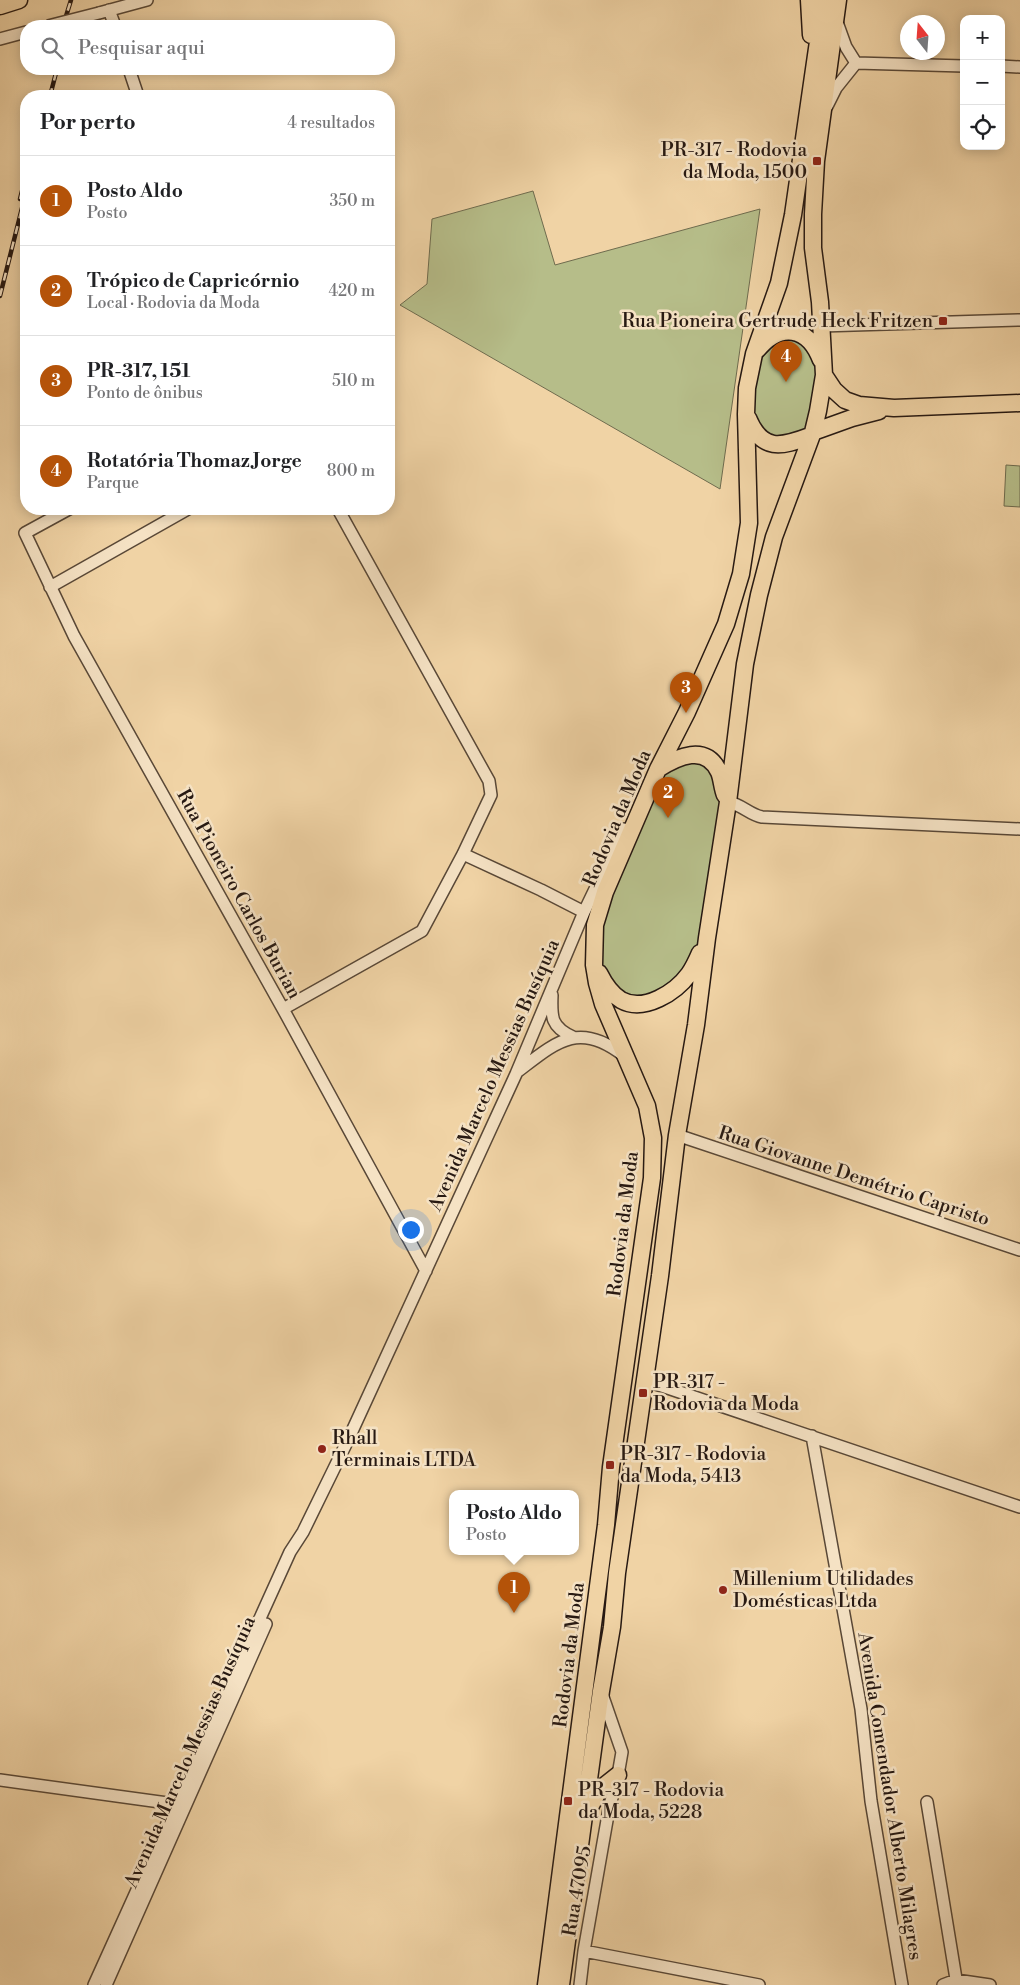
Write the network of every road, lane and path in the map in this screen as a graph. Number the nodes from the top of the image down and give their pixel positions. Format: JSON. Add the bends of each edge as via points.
{"nodes":[{"id":1,"x":19,"y":0,"type":"edge"},
{"id":2,"x":147,"y":0,"type":"edge"},
{"id":3,"x":809,"y":0,"type":"edge"},
{"id":4,"x":824,"y":0,"type":"edge"},
{"id":5,"x":838,"y":0,"type":"edge"},
{"id":6,"x":0,"y":6,"type":"edge"},
{"id":7,"x":104,"y":11,"type":"junction"},
{"id":8,"x":70,"y":20,"type":"edge"},
{"id":9,"x":111,"y":20,"type":"edge"},
{"id":10,"x":836,"y":20,"type":"junction"},
{"id":11,"x":20,"y":34,"type":"edge"},
{"id":12,"x":0,"y":39,"type":"edge"},
{"id":13,"x":856,"y":63,"type":"junction"},
{"id":14,"x":960,"y":66,"type":"edge"},
{"id":15,"x":1005,"y":66,"type":"edge"},
{"id":16,"x":1020,"y":67,"type":"edge"},
{"id":17,"x":131,"y":75,"type":"edge"},
{"id":18,"x":136,"y":90,"type":"edge"},
{"id":19,"x":810,"y":94,"type":"junction"},
{"id":20,"x":821,"y":116,"type":"junction"},
{"id":21,"x":1020,"y":320,"type":"edge"},
{"id":22,"x":821,"y":326,"type":"junction"},
{"id":23,"x":754,"y":354,"type":"junction"},
{"id":24,"x":823,"y":370,"type":"junction"},
{"id":25,"x":1020,"y":403,"type":"edge"},
{"id":26,"x":894,"y":408,"type":"junction"},
{"id":27,"x":746,"y":414,"type":"junction"},
{"id":28,"x":811,"y":434,"type":"junction"},
{"id":29,"x":58,"y":515,"type":"edge"},
{"id":30,"x":177,"y":515,"type":"edge"},
{"id":31,"x":341,"y":515,"type":"edge"},
{"id":32,"x":50,"y":587,"type":"junction"},
{"id":33,"x":658,"y":769,"type":"junction"},
{"id":34,"x":728,"y":802,"type":"junction"},
{"id":35,"x":1020,"y":829,"type":"edge"},
{"id":36,"x":463,"y":854,"type":"junction"},
{"id":37,"x":584,"y":912,"type":"junction"},
{"id":38,"x":706,"y":938,"type":"junction"},
{"id":39,"x":594,"y":964,"type":"junction"},
{"id":40,"x":552,"y":988,"type":"junction"},
{"id":41,"x":283,"y":1009,"type":"junction"},
{"id":42,"x":573,"y":1037,"type":"junction"},
{"id":43,"x":624,"y":1055,"type":"junction"},
{"id":44,"x":516,"y":1074,"type":"junction"},
{"id":45,"x":678,"y":1135,"type":"junction"},
{"id":46,"x":1020,"y":1250,"type":"edge"},
{"id":47,"x":426,"y":1271,"type":"junction"},
{"id":48,"x":644,"y":1380,"type":"junction"},
{"id":49,"x":812,"y":1436,"type":"junction"},
{"id":50,"x":1020,"y":1507,"type":"edge"},
{"id":51,"x":601,"y":1691,"type":"junction"},
{"id":52,"x":618,"y":1775,"type":"junction"},
{"id":53,"x":0,"y":1780,"type":"edge"},
{"id":54,"x":927,"y":1802,"type":"dead end"},
{"id":55,"x":180,"y":1804,"type":"junction"},
{"id":56,"x":583,"y":1825,"type":"junction"},
{"id":57,"x":584,"y":1952,"type":"junction"},
{"id":58,"x":956,"y":1982,"type":"edge"},
{"id":59,"x":94,"y":1985,"type":"edge"},
{"id":60,"x":106,"y":1985,"type":"edge"},
{"id":61,"x":546,"y":1985,"type":"edge"},
{"id":62,"x":561,"y":1985,"type":"edge"},
{"id":63,"x":580,"y":1985,"type":"edge"},
{"id":64,"x":759,"y":1985,"type":"edge"},
{"id":65,"x":902,"y":1985,"type":"edge"},
{"id":66,"x":943,"y":1985,"type":"edge"},
{"id":67,"x":990,"y":1985,"type":"edge"}],
"edges":[{"from":1,"to":6,"type":"highway"},
{"from":2,"to":7,"type":"street"},
{"from":3,"to":19,"type":"highway"},
{"from":4,"to":19,"type":"highway"},
{"from":5,"to":10,"type":"highway"},
{"from":7,"to":8,"type":"street","bridge":true},
{"from":7,"to":9,"type":"street"},
{"from":10,"to":13,"type":"street"},
{"from":10,"to":20,"type":"highway"},
{"from":11,"to":12,"type":"street"},
{"from":13,"to":14,"type":"street"},
{"from":13,"to":20,"type":"street","via":[[836,88]]},
{"from":15,"to":16,"type":"street"},
{"from":17,"to":18,"type":"street"},
{"from":19,"to":23,"type":"highway","via":[[793,215],[779,283]]},
{"from":20,"to":22,"type":"highway","via":[[813,214]]},
{"from":21,"to":22,"type":"street"},
{"from":22,"to":24,"type":"highway"},
{"from":23,"to":24,"type":"highway","via":[[765,340],[776,334],[786,331],[798,333],[808,338],[818,351]]},
{"from":23,"to":27,"type":"highway"},
{"from":24,"to":26,"type":"highway","via":[[834,390],[845,400],[859,405]]},
{"from":24,"to":28,"type":"highway","via":[[818,411]]},
{"from":25,"to":26,"type":"highway"},
{"from":26,"to":28,"type":"highway","via":[[852,418]]},
{"from":27,"to":28,"type":"highway","via":[[753,431],[770,444],[786,445]]},
{"from":27,"to":33,"type":"highway","name":"Rodovia da Moda","via":[[749,523],[741,574],[726,624],[706,672]]},
{"from":28,"to":34,"type":"highway","name":"Rodovia da Moda","via":[[774,537],[759,595],[745,664]]},
{"from":29,"to":32,"type":"street","name":"Rua Pioneiro Carlos Burian","via":[[25,533]]},
{"from":30,"to":32,"type":"street"},
{"from":31,"to":36,"type":"street","via":[[489,781],[491,796]]},
{"from":32,"to":41,"type":"street","name":"Rua Pioneiro Carlos Burian","via":[[74,636]]},
{"from":33,"to":34,"type":"highway","via":[[685,755],[706,758],[719,772]]},
{"from":33,"to":37,"type":"street","name":"Avenida Marcelo Messias Busíquia","via":[[640,796]]},
{"from":33,"to":39,"type":"highway","name":"Rodovia da Moda","via":[[605,892],[596,926]]},
{"from":34,"to":35,"type":"street","via":[[762,818]]},
{"from":34,"to":38,"type":"highway","name":"Rodovia da Moda"},
{"from":36,"to":37,"type":"street"},
{"from":36,"to":41,"type":"street","via":[[422,931]]},
{"from":37,"to":40,"type":"street","name":"Avenida Marcelo Messias Busíquia"},
{"from":38,"to":39,"type":"highway","via":[[689,974],[669,993],[649,1002],[635,1004],[622,1001],[605,985]]},
{"from":38,"to":45,"type":"highway","name":"Rodovia da Moda"},
{"from":39,"to":43,"type":"highway","name":"Rodovia da Moda","via":[[603,1004]]},
{"from":40,"to":42,"type":"street","via":[[551,1015],[555,1024]]},
{"from":40,"to":44,"type":"street","name":"Avenida Marcelo Messias Busíquia"},
{"from":41,"to":47,"type":"street","name":"Rua Pioneiro Carlos Burian"},
{"from":42,"to":43,"type":"street","via":[[598,1040]]},
{"from":42,"to":44,"type":"street","via":[[552,1046]]},
{"from":43,"to":61,"type":"highway","name":"Rodovia da Moda","via":[[647,1106],[653,1138],[652,1178],[610,1467],[606,1525]]},
{"from":44,"to":47,"type":"street","name":"Avenida Marcelo Messias Busíquia"},
{"from":45,"to":46,"type":"street","name":"Rua Giovanne Demétrio Capristo"},
{"from":45,"to":48,"type":"highway","name":"Rodovia da Moda"},
{"from":47,"to":55,"type":"street","name":"Avenida Marcelo Messias Busíquia"},
{"from":48,"to":49,"type":"street"},
{"from":48,"to":51,"type":"highway","name":"Rodovia da Moda"},
{"from":49,"to":50,"type":"street"},
{"from":49,"to":65,"type":"street","name":"Avenida Comendador Alberto Milagres","via":[[861,1709],[871,1801]]},
{"from":51,"to":52,"type":"street","name":"Rua 47095","via":[[622,1752]]},
{"from":51,"to":56,"type":"highway","name":"Rodovia da Moda"},
{"from":52,"to":56,"type":"highway","via":[[599,1790]]},
{"from":52,"to":57,"type":"street","name":"Rua 47095"},
{"from":53,"to":55,"type":"street"},
{"from":54,"to":58,"type":"street","name":"Avenida Comendador Alberto Milagres"},
{"from":55,"to":59,"type":"street"},
{"from":55,"to":60,"type":"street","name":"Avenida Marcelo Messias Busíquia"},
{"from":56,"to":62,"type":"highway","name":"Rodovia da Moda"},
{"from":57,"to":63,"type":"street","name":"Rua 47095"},
{"from":57,"to":64,"type":"street"},
{"from":58,"to":66,"type":"street"},
{"from":58,"to":67,"type":"street"}]}
